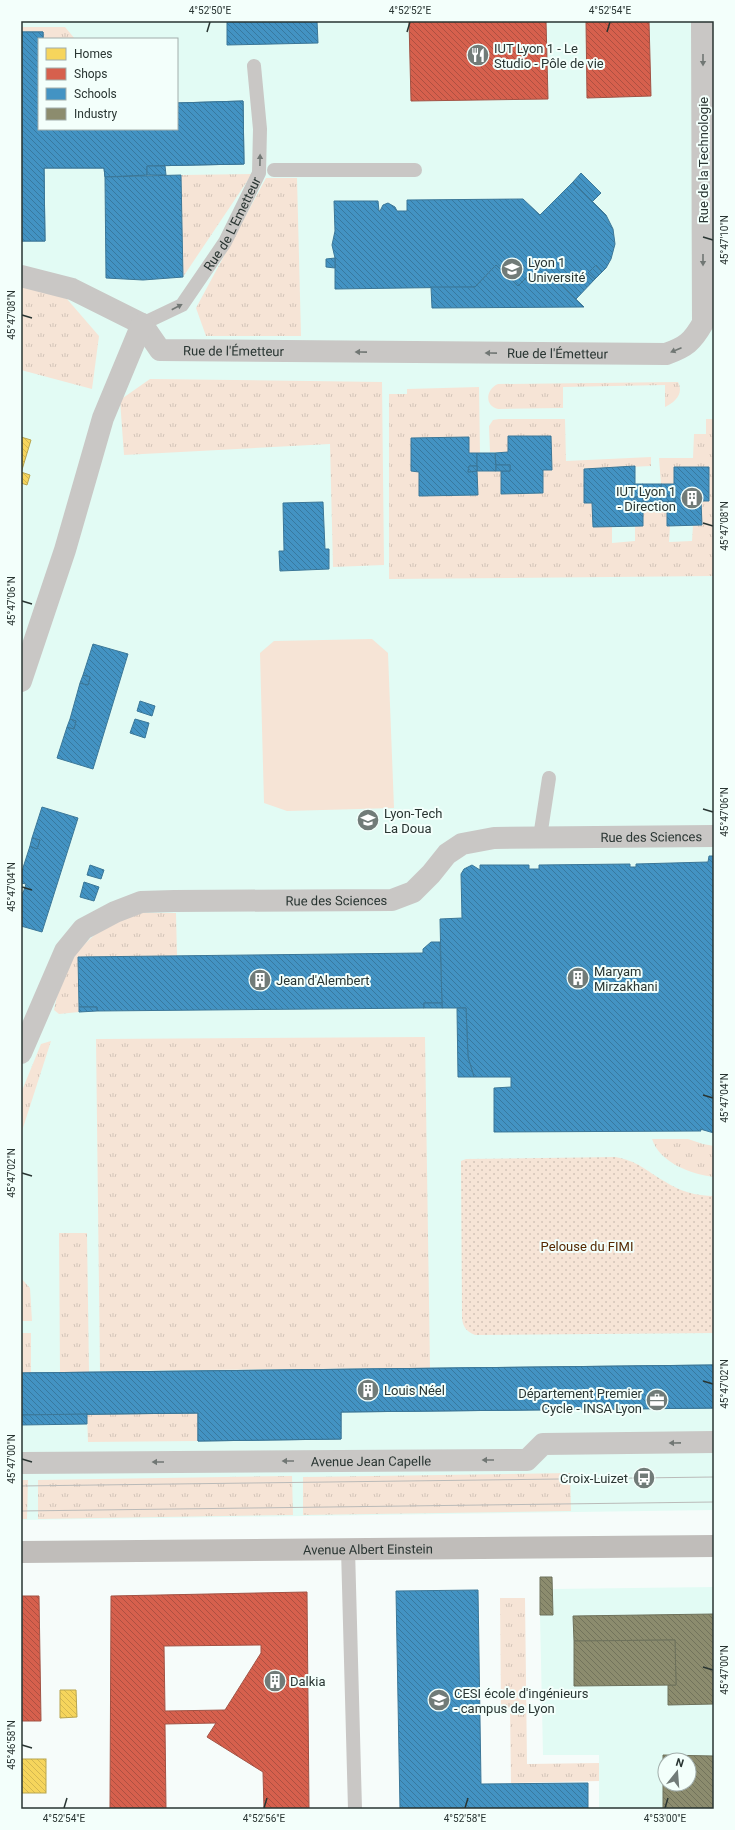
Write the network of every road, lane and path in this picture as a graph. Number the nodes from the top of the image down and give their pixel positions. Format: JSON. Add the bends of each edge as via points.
{"nodes":[{"id":1,"x":702,"y":21,"type":"edge"},
{"id":2,"x":254,"y":66,"type":"dead end"},
{"id":3,"x":274,"y":170,"type":"dead end"},
{"id":4,"x":415,"y":170,"type":"dead end"},
{"id":5,"x":21,"y":276,"type":"edge"},
{"id":6,"x":703,"y":323,"type":"joint"},
{"id":7,"x":142,"y":324,"type":"junction"},
{"id":8,"x":21,"y":682,"type":"edge"},
{"id":9,"x":548,"y":778,"type":"dead end"},
{"id":10,"x":714,"y":836,"type":"edge"},
{"id":11,"x":540,"y":837,"type":"junction"},
{"id":12,"x":21,"y":1053,"type":"edge"},
{"id":13,"x":714,"y":1442,"type":"edge"},
{"id":14,"x":21,"y":1463,"type":"edge"},
{"id":15,"x":714,"y":1546,"type":"edge"},
{"id":16,"x":348,"y":1549,"type":"junction"},
{"id":17,"x":21,"y":1552,"type":"edge"},
{"id":18,"x":355,"y":1809,"type":"edge"}],
"edges":[{"from":1,"to":6,"type":"street","name":"Rue de la Technologie","one_way":true},
{"from":7,"to":2,"type":"lane","name":"Rue de L'Emetteur","one_way":true,"via":[[182,305],[225,242],[259,173],[260,129]]},
{"from":3,"to":4,"type":"lane"},
{"from":5,"to":7,"type":"street","via":[[72,289]]},
{"from":6,"to":7,"type":"street","name":"Rue de l'Émetteur","one_way":true,"via":[[694,338],[682,348],[666,354],[160,350]]},
{"from":7,"to":8,"type":"street","via":[[103,418],[65,550]]},
{"from":9,"to":11,"type":"lane"},
{"from":10,"to":11,"type":"street","name":"Rue des Sciences"},
{"from":11,"to":12,"type":"street","name":"Rue des Sciences","via":[[494,838],[462,844],[447,854],[413,892],[392,900],[141,902],[115,912],[83,930],[65,951]]},
{"from":13,"to":14,"type":"street","name":"Avenue Jean Capelle","one_way":true,"via":[[542,1444],[527,1460]]},
{"from":15,"to":16,"type":"street","name":"Avenue Albert Einstein"},
{"from":16,"to":17,"type":"street","name":"Avenue Albert Einstein"},
{"from":16,"to":18,"type":"lane"}]}
